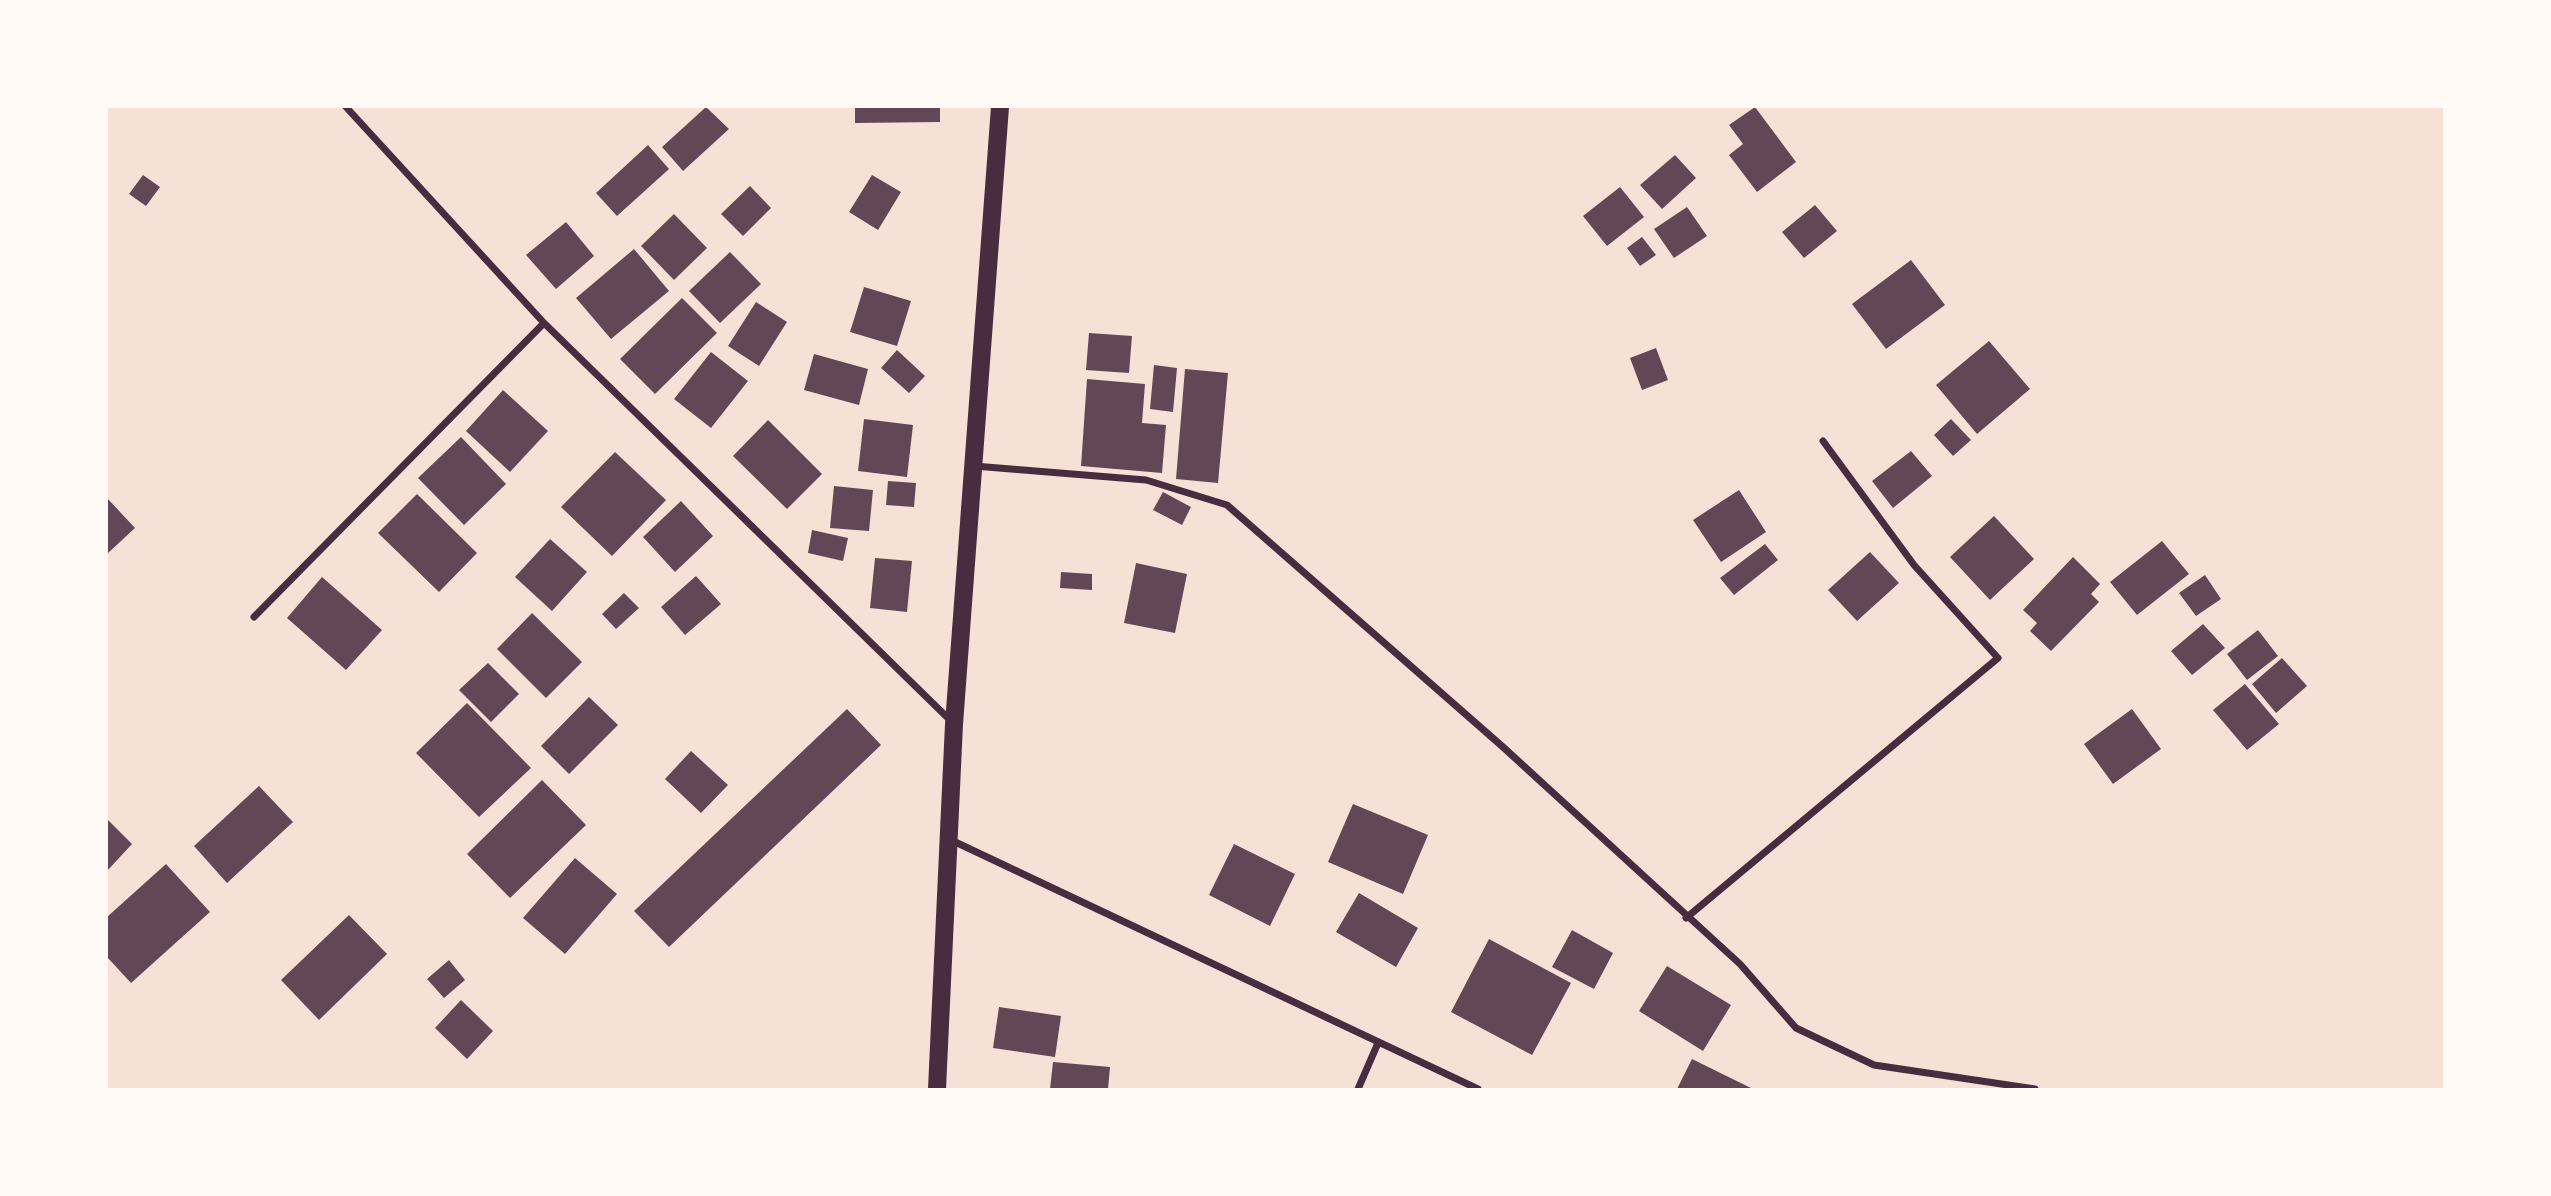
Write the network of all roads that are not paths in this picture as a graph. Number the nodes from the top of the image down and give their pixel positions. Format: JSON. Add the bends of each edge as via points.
{"nodes":[{"id":1,"x":346,"y":107,"type":"edge"},
{"id":2,"x":1000,"y":107,"type":"edge"},
{"id":3,"x":544,"y":323,"type":"junction"},
{"id":4,"x":1823,"y":441,"type":"dead end"},
{"id":5,"x":973,"y":466,"type":"junction"},
{"id":6,"x":254,"y":617,"type":"dead end"},
{"id":7,"x":954,"y":724,"type":"junction"},
{"id":8,"x":948,"y":838,"type":"junction"},
{"id":9,"x":1686,"y":918,"type":"junction"},
{"id":10,"x":1378,"y":1043,"type":"junction"},
{"id":11,"x":937,"y":1089,"type":"edge"},
{"id":12,"x":1358,"y":1089,"type":"edge"},
{"id":13,"x":1478,"y":1089,"type":"edge"},
{"id":14,"x":2035,"y":1089,"type":"edge"}],
"edges":[{"from":1,"to":3,"type":"street"},
{"from":2,"to":5,"type":"main road"},
{"from":3,"to":6,"type":"street"},
{"from":3,"to":7,"type":"street"},
{"from":4,"to":9,"type":"street","via":[[1914,565],[1998,658]]},
{"from":5,"to":7,"type":"main road"},
{"from":5,"to":9,"type":"street","via":[[1146,480],[1227,505],[1503,747]]},
{"from":7,"to":8,"type":"main road"},
{"from":8,"to":10,"type":"street"},
{"from":8,"to":11,"type":"main road"},
{"from":9,"to":14,"type":"street","via":[[1740,964],[1796,1028],[1874,1065]]},
{"from":10,"to":12,"type":"street"},
{"from":10,"to":13,"type":"street"}]}
